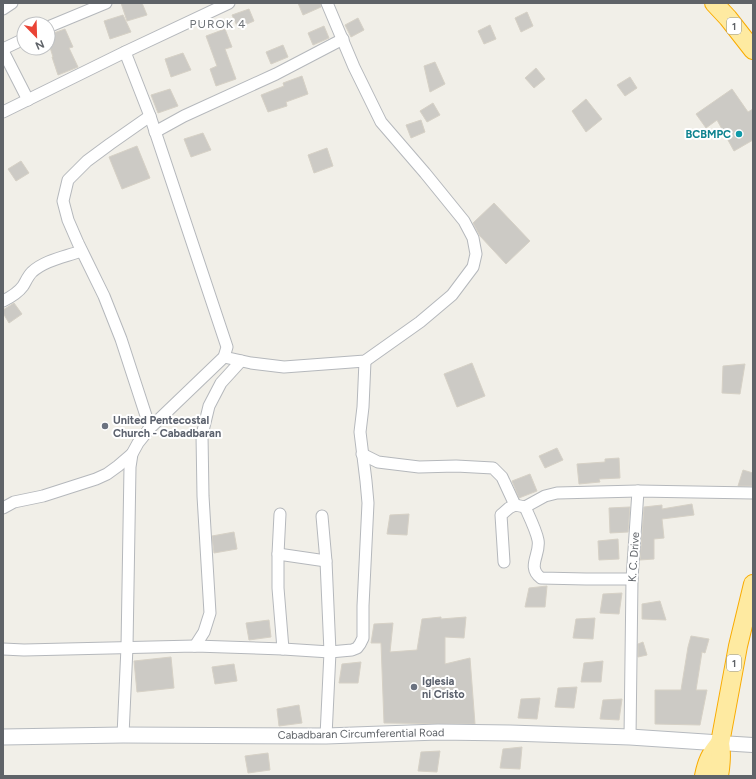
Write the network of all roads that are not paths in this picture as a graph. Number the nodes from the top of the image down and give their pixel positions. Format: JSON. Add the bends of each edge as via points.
{"nodes":[{"id":1,"x":12,"y":3,"type":"edge"},
{"id":2,"x":106,"y":3,"type":"edge"},
{"id":3,"x":229,"y":3,"type":"edge"},
{"id":4,"x":327,"y":3,"type":"edge"},
{"id":5,"x":714,"y":3,"type":"edge"},
{"id":6,"x":3,"y":9,"type":"edge"},
{"id":7,"x":56,"y":25,"type":"edge"},
{"id":8,"x":343,"y":39,"type":"junction"},
{"id":9,"x":16,"y":43,"type":"edge"},
{"id":10,"x":3,"y":50,"type":"edge"},
{"id":11,"x":753,"y":50,"type":"edge"},
{"id":12,"x":125,"y":52,"type":"junction"},
{"id":13,"x":28,"y":100,"type":"junction"},
{"id":14,"x":3,"y":112,"type":"edge"},
{"id":15,"x":150,"y":116,"type":"junction"},
{"id":16,"x":155,"y":132,"type":"junction"},
{"id":17,"x":81,"y":251,"type":"junction"},
{"id":18,"x":3,"y":301,"type":"edge"},
{"id":19,"x":224,"y":357,"type":"junction"},
{"id":20,"x":241,"y":361,"type":"junction"},
{"id":21,"x":365,"y":361,"type":"junction"},
{"id":22,"x":150,"y":428,"type":"junction"},
{"id":23,"x":132,"y":454,"type":"junction"},
{"id":24,"x":362,"y":454,"type":"junction"},
{"id":25,"x":638,"y":491,"type":"junction"},
{"id":26,"x":753,"y":493,"type":"edge"},
{"id":27,"x":520,"y":506,"type":"junction"},
{"id":28,"x":3,"y":508,"type":"edge"},
{"id":29,"x":280,"y":514,"type":"dead end"},
{"id":30,"x":322,"y":516,"type":"dead end"},
{"id":31,"x":278,"y":554,"type":"junction"},
{"id":32,"x":326,"y":561,"type":"junction"},
{"id":33,"x":504,"y":562,"type":"dead end"},
{"id":34,"x":632,"y":579,"type":"junction"},
{"id":35,"x":753,"y":584,"type":"edge"},
{"id":36,"x":195,"y":646,"type":"junction"},
{"id":37,"x":127,"y":647,"type":"junction"},
{"id":38,"x":3,"y":649,"type":"edge"},
{"id":39,"x":283,"y":649,"type":"junction"},
{"id":40,"x":330,"y":652,"type":"junction"},
{"id":41,"x":123,"y":735,"type":"junction"},
{"id":42,"x":326,"y":736,"type":"junction"},
{"id":43,"x":3,"y":737,"type":"edge"},
{"id":44,"x":630,"y":737,"type":"junction"},
{"id":45,"x":720,"y":743,"type":"junction"},
{"id":46,"x":753,"y":745,"type":"edge"},
{"id":47,"x":704,"y":776,"type":"edge"},
{"id":48,"x":719,"y":776,"type":"edge"}],
"edges":[{"from":1,"to":6,"type":"street"},
{"from":2,"to":7,"type":"street"},
{"from":3,"to":12,"type":"street"},
{"from":4,"to":8,"type":"street"},
{"from":5,"to":11,"type":"highway","number":"1"},
{"from":8,"to":16,"type":"street"},
{"from":8,"to":21,"type":"street","via":[[381,122],[464,221],[473,238],[476,254],[473,267],[452,295],[420,322]]},
{"from":9,"to":10,"type":"street"},
{"from":10,"to":13,"type":"street"},
{"from":12,"to":13,"type":"street"},
{"from":12,"to":15,"type":"street"},
{"from":13,"to":14,"type":"street"},
{"from":15,"to":16,"type":"street"},
{"from":15,"to":17,"type":"street","via":[[93,156],[68,180],[63,201]]},
{"from":16,"to":19,"type":"street","via":[[227,347]]},
{"from":17,"to":18,"type":"street","via":[[38,267],[22,287]]},
{"from":17,"to":22,"type":"street","via":[[104,296],[121,339]]},
{"from":19,"to":20,"type":"street"},
{"from":19,"to":22,"type":"street"},
{"from":20,"to":21,"type":"street","via":[[284,367]]},
{"from":20,"to":36,"type":"street","via":[[221,382],[209,406],[202,435],[203,504],[210,613],[204,632]]},
{"from":21,"to":24,"type":"street","via":[[360,432]]},
{"from":22,"to":23,"type":"street"},
{"from":23,"to":28,"type":"street","via":[[108,474],[42,496],[14,502]]},
{"from":23,"to":37,"type":"street"},
{"from":24,"to":27,"type":"street","via":[[378,462],[418,467],[493,468],[502,477]]},
{"from":24,"to":40,"type":"street","via":[[368,503],[362,606],[363,638],[357,648]]},
{"from":25,"to":26,"type":"street"},
{"from":25,"to":27,"type":"street","via":[[557,493]]},
{"from":25,"to":34,"type":"street","name":"K. C. Drive"},
{"from":27,"to":33,"type":"street","via":[[509,508],[501,515]]},
{"from":27,"to":34,"type":"street","via":[[538,539],[534,567],[541,578]]},
{"from":29,"to":31,"type":"street"},
{"from":30,"to":32,"type":"street"},
{"from":31,"to":32,"type":"street"},
{"from":31,"to":39,"type":"street"},
{"from":32,"to":40,"type":"street"},
{"from":34,"to":44,"type":"street","name":"K. C. Drive"},
{"from":35,"to":45,"type":"highway","number":"1","via":[[738,646]]},
{"from":36,"to":37,"type":"street"},
{"from":36,"to":39,"type":"street"},
{"from":37,"to":38,"type":"street"},
{"from":37,"to":41,"type":"street"},
{"from":39,"to":40,"type":"street"},
{"from":40,"to":42,"type":"street"},
{"from":41,"to":42,"type":"main road","name":"Cabadbaran Circumferential Road"},
{"from":41,"to":43,"type":"main road","name":"Cabadbaran Circumferential Road"},
{"from":42,"to":44,"type":"main road","name":"Cabadbaran Circumferential Road","via":[[445,732]]},
{"from":44,"to":45,"type":"main road","name":"Cabadbaran Circumferential Road"},
{"from":45,"to":46,"type":"street"},
{"from":45,"to":47,"type":"highway","number":"1","via":[[707,762]]},
{"from":45,"to":48,"type":"highway","number":"1","via":[[722,754]]}]}
